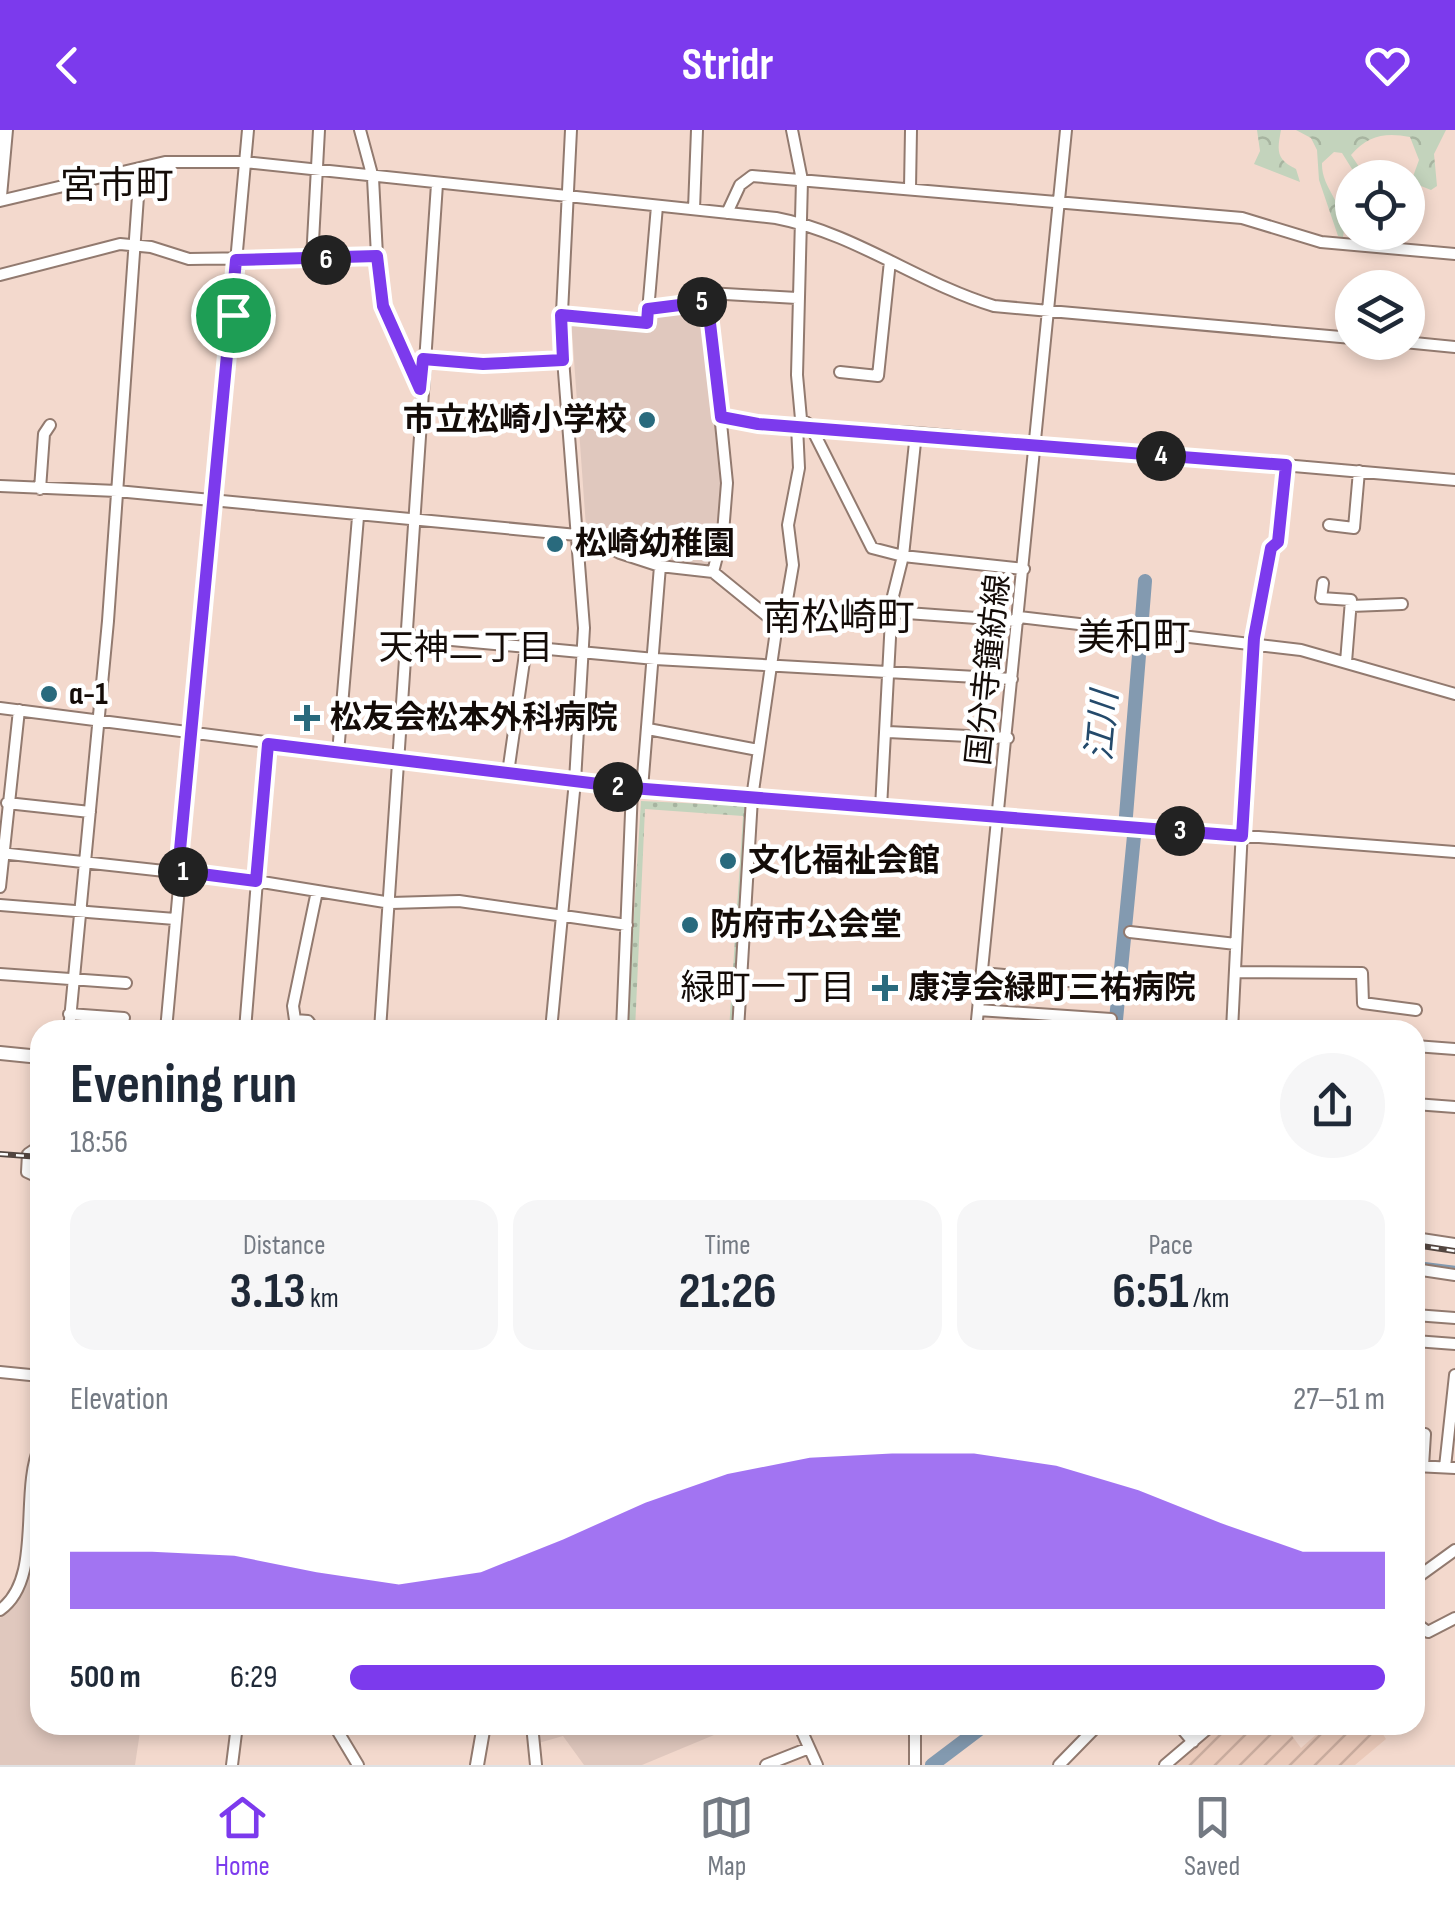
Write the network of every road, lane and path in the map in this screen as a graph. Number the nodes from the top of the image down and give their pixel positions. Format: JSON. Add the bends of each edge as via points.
{"nodes":[{"id":1,"x":6,"y":130,"type":"edge"},
{"id":2,"x":248,"y":130,"type":"edge"},
{"id":3,"x":319,"y":130,"type":"edge"},
{"id":4,"x":360,"y":130,"type":"edge"},
{"id":5,"x":571,"y":130,"type":"edge"},
{"id":6,"x":698,"y":130,"type":"edge"},
{"id":7,"x":792,"y":130,"type":"edge"},
{"id":8,"x":911,"y":130,"type":"edge"},
{"id":9,"x":1066,"y":130,"type":"edge"},
{"id":10,"x":245,"y":162,"type":"junction"},
{"id":11,"x":140,"y":168,"type":"junction"},
{"id":12,"x":318,"y":171,"type":"junction"},
{"id":13,"x":373,"y":178,"type":"junction"},
{"id":14,"x":802,"y":180,"type":"junction"},
{"id":15,"x":436,"y":184,"type":"junction"},
{"id":16,"x":910,"y":188,"type":"junction"},
{"id":17,"x":568,"y":197,"type":"junction"},
{"id":18,"x":0,"y":198,"type":"edge"},
{"id":19,"x":1058,"y":202,"type":"junction"},
{"id":20,"x":657,"y":206,"type":"junction"},
{"id":21,"x":694,"y":210,"type":"junction"},
{"id":22,"x":727,"y":213,"type":"junction"},
{"id":23,"x":800,"y":222,"type":"junction"},
{"id":24,"x":135,"y":246,"type":"junction"},
{"id":25,"x":1455,"y":254,"type":"edge"},
{"id":26,"x":377,"y":256,"type":"junction"},
{"id":27,"x":236,"y":260,"type":"junction"},
{"id":28,"x":312,"y":260,"type":"junction"},
{"id":29,"x":890,"y":261,"type":"junction"},
{"id":30,"x":0,"y":275,"type":"edge"},
{"id":31,"x":798,"y":298,"type":"junction"},
{"id":32,"x":707,"y":303,"type":"junction"},
{"id":33,"x":648,"y":309,"type":"junction"},
{"id":34,"x":1048,"y":314,"type":"junction"},
{"id":35,"x":561,"y":315,"type":"junction"},
{"id":36,"x":1335,"y":337,"type":"edge"},
{"id":37,"x":1425,"y":344,"type":"edge"},
{"id":38,"x":1455,"y":347,"type":"edge"},
{"id":39,"x":423,"y":359,"type":"junction"},
{"id":40,"x":563,"y":360,"type":"junction"},
{"id":41,"x":840,"y":372,"type":"dead end"},
{"id":42,"x":420,"y":389,"type":"junction"},
{"id":43,"x":721,"y":417,"type":"junction"},
{"id":44,"x":50,"y":425,"type":"dead end"},
{"id":45,"x":810,"y":425,"type":"junction"},
{"id":46,"x":797,"y":426,"type":"junction"},
{"id":47,"x":916,"y":433,"type":"junction"},
{"id":48,"x":1035,"y":444,"type":"junction"},
{"id":49,"x":1286,"y":465,"type":"junction"},
{"id":50,"x":1359,"y":471,"type":"junction"},
{"id":51,"x":1455,"y":480,"type":"edge"},
{"id":52,"x":0,"y":486,"type":"edge"},
{"id":53,"x":40,"y":489,"type":"junction"},
{"id":54,"x":117,"y":492,"type":"junction"},
{"id":55,"x":214,"y":503,"type":"junction"},
{"id":56,"x":358,"y":517,"type":"junction"},
{"id":57,"x":415,"y":520,"type":"junction"},
{"id":58,"x":1329,"y":525,"type":"dead end"},
{"id":59,"x":577,"y":533,"type":"junction"},
{"id":60,"x":903,"y":556,"type":"junction"},
{"id":61,"x":660,"y":566,"type":"junction"},
{"id":62,"x":1024,"y":569,"type":"junction"},
{"id":63,"x":713,"y":572,"type":"junction"},
{"id":64,"x":1323,"y":583,"type":"dead end"},
{"id":65,"x":1402,"y":604,"type":"dead end"},
{"id":66,"x":1351,"y":606,"type":"junction"},
{"id":67,"x":893,"y":612,"type":"junction"},
{"id":68,"x":1018,"y":619,"type":"junction"},
{"id":69,"x":777,"y":624,"type":"junction"},
{"id":70,"x":408,"y":636,"type":"junction"},
{"id":71,"x":1254,"y":644,"type":"junction"},
{"id":72,"x":526,"y":647,"type":"junction"},
{"id":73,"x":583,"y":651,"type":"junction"},
{"id":74,"x":655,"y":659,"type":"junction"},
{"id":75,"x":1346,"y":662,"type":"junction"},
{"id":76,"x":771,"y":666,"type":"junction"},
{"id":77,"x":891,"y":672,"type":"junction"},
{"id":78,"x":1012,"y":679,"type":"junction"},
{"id":79,"x":1455,"y":694,"type":"edge"},
{"id":80,"x":0,"y":708,"type":"edge"},
{"id":81,"x":19,"y":710,"type":"junction"},
{"id":82,"x":99,"y":722,"type":"junction"},
{"id":83,"x":648,"y":729,"type":"junction"},
{"id":84,"x":888,"y":732,"type":"junction"},
{"id":85,"x":193,"y":734,"type":"junction"},
{"id":86,"x":1008,"y":738,"type":"junction"},
{"id":87,"x":268,"y":744,"type":"junction"},
{"id":88,"x":758,"y":750,"type":"junction"},
{"id":89,"x":338,"y":753,"type":"junction"},
{"id":90,"x":400,"y":760,"type":"junction"},
{"id":91,"x":508,"y":773,"type":"junction"},
{"id":92,"x":576,"y":782,"type":"junction"},
{"id":93,"x":637,"y":789,"type":"junction"},
{"id":94,"x":752,"y":798,"type":"junction"},
{"id":95,"x":7,"y":803,"type":"junction"},
{"id":96,"x":881,"y":808,"type":"junction"},
{"id":97,"x":90,"y":812,"type":"junction"},
{"id":98,"x":998,"y":818,"type":"junction"},
{"id":99,"x":1242,"y":836,"type":"junction"},
{"id":100,"x":1455,"y":852,"type":"edge"},
{"id":101,"x":1,"y":853,"type":"edge"},
{"id":102,"x":84,"y":860,"type":"junction"},
{"id":103,"x":178,"y":871,"type":"junction"},
{"id":104,"x":256,"y":881,"type":"junction"},
{"id":105,"x":0,"y":887,"type":"edge"},
{"id":106,"x":317,"y":891,"type":"junction"},
{"id":107,"x":391,"y":903,"type":"junction"},
{"id":108,"x":0,"y":905,"type":"edge"},
{"id":109,"x":78,"y":912,"type":"junction"},
{"id":110,"x":562,"y":917,"type":"junction"},
{"id":111,"x":175,"y":920,"type":"junction"},
{"id":112,"x":627,"y":925,"type":"junction"},
{"id":113,"x":1130,"y":932,"type":"dead end"},
{"id":114,"x":1236,"y":944,"type":"junction"},
{"id":115,"x":1234,"y":972,"type":"junction"},
{"id":116,"x":0,"y":974,"type":"edge"},
{"id":117,"x":982,"y":978,"type":"junction"},
{"id":118,"x":72,"y":979,"type":"junction"},
{"id":119,"x":918,"y":980,"type":"dead end"},
{"id":120,"x":126,"y":983,"type":"dead end"},
{"id":121,"x":1101,"y":984,"type":"dead end"},
{"id":122,"x":978,"y":1010,"type":"junction"},
{"id":123,"x":1416,"y":1010,"type":"dead end"},
{"id":124,"x":69,"y":1014,"type":"junction"},
{"id":125,"x":124,"y":1018,"type":"dead end"},
{"id":126,"x":1111,"y":1019,"type":"dead end"},
{"id":127,"x":69,"y":1020,"type":"edge"},
{"id":128,"x":167,"y":1020,"type":"edge"},
{"id":129,"x":246,"y":1020,"type":"edge"},
{"id":130,"x":295,"y":1020,"type":"edge"},
{"id":131,"x":381,"y":1020,"type":"edge"},
{"id":132,"x":551,"y":1020,"type":"edge"},
{"id":133,"x":622,"y":1020,"type":"edge"},
{"id":134,"x":739,"y":1020,"type":"edge"},
{"id":135,"x":977,"y":1020,"type":"edge"},
{"id":136,"x":1232,"y":1020,"type":"edge"},
{"id":137,"x":1425,"y":1046,"type":"edge"},
{"id":138,"x":1455,"y":1048,"type":"edge"},
{"id":139,"x":0,"y":1054,"type":"edge"},
{"id":140,"x":30,"y":1056,"type":"edge"},
{"id":141,"x":1425,"y":1105,"type":"edge"},
{"id":142,"x":1455,"y":1107,"type":"edge"},
{"id":143,"x":1425,"y":1240,"type":"edge"},
{"id":144,"x":1455,"y":1244,"type":"edge"},
{"id":145,"x":1425,"y":1271,"type":"edge"},
{"id":146,"x":1455,"y":1275,"type":"edge"},
{"id":147,"x":1425,"y":1316,"type":"edge"},
{"id":148,"x":1455,"y":1318,"type":"edge"},
{"id":149,"x":1425,"y":1342,"type":"edge"},
{"id":150,"x":1455,"y":1344,"type":"edge"},
{"id":151,"x":0,"y":1372,"type":"edge"},
{"id":152,"x":1455,"y":1374,"type":"edge"},
{"id":153,"x":30,"y":1375,"type":"edge"},
{"id":154,"x":1425,"y":1466,"type":"edge"},
{"id":155,"x":1450,"y":1467,"type":"edge"},
{"id":156,"x":30,"y":1491,"type":"edge"},
{"id":157,"x":1455,"y":1550,"type":"edge"},
{"id":158,"x":1425,"y":1572,"type":"edge"},
{"id":159,"x":0,"y":1610,"type":"edge"},
{"id":160,"x":1455,"y":1618,"type":"edge"},
{"id":161,"x":1425,"y":1630,"type":"edge"},
{"id":162,"x":236,"y":1735,"type":"edge"},
{"id":163,"x":340,"y":1735,"type":"edge"},
{"id":164,"x":482,"y":1735,"type":"edge"},
{"id":165,"x":533,"y":1735,"type":"edge"},
{"id":166,"x":803,"y":1735,"type":"edge"},
{"id":167,"x":915,"y":1735,"type":"edge"},
{"id":168,"x":1088,"y":1735,"type":"edge"},
{"id":169,"x":1187,"y":1735,"type":"edge"},
{"id":170,"x":1201,"y":1735,"type":"edge"},
{"id":171,"x":1193,"y":1742,"type":"junction"},
{"id":172,"x":809,"y":1748,"type":"junction"},
{"id":173,"x":232,"y":1765,"type":"edge"},
{"id":174,"x":358,"y":1765,"type":"edge"},
{"id":175,"x":477,"y":1765,"type":"edge"},
{"id":176,"x":536,"y":1765,"type":"edge"},
{"id":177,"x":766,"y":1765,"type":"edge"},
{"id":178,"x":816,"y":1765,"type":"edge"},
{"id":179,"x":915,"y":1765,"type":"edge"},
{"id":180,"x":1059,"y":1765,"type":"edge"},
{"id":181,"x":1165,"y":1765,"type":"edge"}],
"edges":[{"from":1,"to":18,"type":"main road"},
{"from":2,"to":10,"type":"street"},
{"from":3,"to":12,"type":"street"},
{"from":4,"to":13,"type":"street"},
{"from":5,"to":17,"type":"street"},
{"from":6,"to":21,"type":"street"},
{"from":7,"to":14,"type":"street"},
{"from":8,"to":16,"type":"street"},
{"from":9,"to":19,"type":"street","name":"国分寺鐘紡線"},
{"from":10,"to":11,"type":"street"},
{"from":10,"to":12,"type":"street"},
{"from":10,"to":27,"type":"street"},
{"from":11,"to":18,"type":"street"},
{"from":11,"to":24,"type":"street"},
{"from":12,"to":13,"type":"street"},
{"from":12,"to":28,"type":"street"},
{"from":13,"to":15,"type":"street"},
{"from":13,"to":26,"type":"street"},
{"from":14,"to":16,"type":"street"},
{"from":14,"to":22,"type":"street","via":[[744,178]]},
{"from":14,"to":23,"type":"street"},
{"from":15,"to":17,"type":"street"},
{"from":15,"to":39,"type":"street"},
{"from":16,"to":19,"type":"street"},
{"from":17,"to":20,"type":"street"},
{"from":17,"to":35,"type":"street"},
{"from":19,"to":25,"type":"street","via":[[1242,218],[1321,242]]},
{"from":19,"to":34,"type":"street","name":"国分寺鐘紡線"},
{"from":20,"to":21,"type":"street"},
{"from":20,"to":33,"type":"street"},
{"from":21,"to":22,"type":"street"},
{"from":22,"to":23,"type":"street"},
{"from":23,"to":29,"type":"street"},
{"from":23,"to":31,"type":"street"},
{"from":24,"to":27,"type":"street","via":[[190,259]]},
{"from":24,"to":30,"type":"street","via":[[120,244]]},
{"from":24,"to":54,"type":"street"},
{"from":26,"to":28,"type":"street"},
{"from":26,"to":42,"type":"street","via":[[383,306]]},
{"from":27,"to":28,"type":"street"},
{"from":27,"to":55,"type":"street"},
{"from":29,"to":34,"type":"street","via":[[973,300]]},
{"from":29,"to":41,"type":"street","via":[[878,376]]},
{"from":31,"to":32,"type":"street","via":[[708,293]]},
{"from":31,"to":45,"type":"street","via":[[796,375],[802,419]]},
{"from":32,"to":33,"type":"street"},
{"from":32,"to":43,"type":"street"},
{"from":33,"to":35,"type":"street","via":[[647,323]]},
{"from":34,"to":36,"type":"street"},
{"from":34,"to":48,"type":"street","name":"国分寺鐘紡線"},
{"from":35,"to":40,"type":"street"},
{"from":37,"to":38,"type":"street"},
{"from":39,"to":40,"type":"street"},
{"from":39,"to":42,"type":"street"},
{"from":40,"to":59,"type":"street"},
{"from":42,"to":57,"type":"street"},
{"from":43,"to":46,"type":"street"},
{"from":43,"to":63,"type":"street","via":[[727,483]]},
{"from":44,"to":53,"type":"street"},
{"from":45,"to":46,"type":"street"},
{"from":45,"to":47,"type":"street"},
{"from":45,"to":60,"type":"street","via":[[868,540],[880,552]]},
{"from":46,"to":69,"type":"street","via":[[799,468],[788,525],[793,566]]},
{"from":47,"to":48,"type":"street"},
{"from":47,"to":60,"type":"street"},
{"from":48,"to":49,"type":"street"},
{"from":48,"to":62,"type":"street","name":"国分寺鐘紡線"},
{"from":49,"to":50,"type":"street"},
{"from":49,"to":71,"type":"street","via":[[1278,542],[1271,548]]},
{"from":50,"to":51,"type":"street"},
{"from":50,"to":58,"type":"street","via":[[1354,528]]},
{"from":52,"to":53,"type":"street"},
{"from":53,"to":54,"type":"street"},
{"from":54,"to":55,"type":"street"},
{"from":54,"to":82,"type":"street"},
{"from":55,"to":56,"type":"street"},
{"from":55,"to":85,"type":"street"},
{"from":56,"to":57,"type":"street"},
{"from":56,"to":89,"type":"street"},
{"from":57,"to":59,"type":"street"},
{"from":57,"to":70,"type":"street"},
{"from":59,"to":61,"type":"street"},
{"from":59,"to":73,"type":"street"},
{"from":60,"to":62,"type":"street"},
{"from":60,"to":67,"type":"street"},
{"from":61,"to":63,"type":"street"},
{"from":61,"to":74,"type":"street"},
{"from":62,"to":68,"type":"street","name":"国分寺鐘紡線"},
{"from":63,"to":69,"type":"street"},
{"from":64,"to":66,"type":"street","via":[[1321,598],[1352,600]]},
{"from":65,"to":66,"type":"street"},
{"from":66,"to":75,"type":"street"},
{"from":67,"to":68,"type":"street"},
{"from":67,"to":77,"type":"street"},
{"from":68,"to":71,"type":"street"},
{"from":68,"to":78,"type":"street","name":"国分寺鐘紡線"},
{"from":69,"to":76,"type":"street"},
{"from":70,"to":72,"type":"street"},
{"from":70,"to":90,"type":"street"},
{"from":71,"to":75,"type":"street"},
{"from":71,"to":99,"type":"street"},
{"from":72,"to":73,"type":"street"},
{"from":72,"to":91,"type":"street"},
{"from":73,"to":74,"type":"street"},
{"from":73,"to":92,"type":"street"},
{"from":74,"to":76,"type":"street"},
{"from":74,"to":83,"type":"street"},
{"from":75,"to":79,"type":"street"},
{"from":76,"to":77,"type":"street"},
{"from":76,"to":88,"type":"street"},
{"from":77,"to":78,"type":"street"},
{"from":77,"to":84,"type":"street"},
{"from":78,"to":86,"type":"street","name":"国分寺鐘紡線"},
{"from":80,"to":81,"type":"street"},
{"from":81,"to":82,"type":"street"},
{"from":81,"to":95,"type":"street"},
{"from":82,"to":85,"type":"street"},
{"from":82,"to":97,"type":"street"},
{"from":83,"to":88,"type":"street"},
{"from":83,"to":93,"type":"street"},
{"from":84,"to":86,"type":"street"},
{"from":84,"to":96,"type":"street"},
{"from":85,"to":87,"type":"street"},
{"from":85,"to":103,"type":"street"},
{"from":86,"to":98,"type":"street","name":"国分寺鐘紡線"},
{"from":87,"to":89,"type":"street"},
{"from":87,"to":104,"type":"street"},
{"from":88,"to":94,"type":"street"},
{"from":89,"to":90,"type":"street"},
{"from":90,"to":91,"type":"street"},
{"from":90,"to":107,"type":"street"},
{"from":91,"to":92,"type":"street"},
{"from":92,"to":93,"type":"street"},
{"from":92,"to":110,"type":"street"},
{"from":93,"to":94,"type":"street"},
{"from":93,"to":112,"type":"street"},
{"from":94,"to":96,"type":"street"},
{"from":94,"to":134,"type":"street"},
{"from":95,"to":97,"type":"street"},
{"from":95,"to":101,"type":"street"},
{"from":96,"to":98,"type":"street"},
{"from":97,"to":102,"type":"street"},
{"from":98,"to":99,"type":"street"},
{"from":98,"to":117,"type":"street","name":"国分寺鐘紡線"},
{"from":99,"to":100,"type":"street"},
{"from":99,"to":114,"type":"street"},
{"from":101,"to":102,"type":"street"},
{"from":101,"to":105,"type":"street"},
{"from":102,"to":103,"type":"street"},
{"from":102,"to":109,"type":"street"},
{"from":103,"to":104,"type":"street"},
{"from":103,"to":111,"type":"street"},
{"from":104,"to":106,"type":"street"},
{"from":104,"to":129,"type":"street"},
{"from":106,"to":107,"type":"street"},
{"from":106,"to":130,"type":"street"},
{"from":107,"to":110,"type":"street","via":[[459,902]]},
{"from":107,"to":131,"type":"street"},
{"from":108,"to":109,"type":"street"},
{"from":109,"to":111,"type":"street"},
{"from":109,"to":118,"type":"street"},
{"from":110,"to":112,"type":"street"},
{"from":110,"to":132,"type":"street"},
{"from":111,"to":128,"type":"street"},
{"from":112,"to":133,"type":"street"},
{"from":113,"to":114,"type":"street"},
{"from":114,"to":115,"type":"street"},
{"from":115,"to":123,"type":"street","via":[[1362,973],[1363,1004]]},
{"from":115,"to":136,"type":"street"},
{"from":116,"to":118,"type":"street"},
{"from":117,"to":119,"type":"street"},
{"from":117,"to":121,"type":"street"},
{"from":117,"to":122,"type":"street","name":"国分寺鐘紡線"},
{"from":118,"to":120,"type":"street"},
{"from":118,"to":124,"type":"street"},
{"from":122,"to":126,"type":"street"},
{"from":122,"to":135,"type":"street","name":"国分寺鐘紡線"},
{"from":124,"to":125,"type":"street"},
{"from":124,"to":127,"type":"street"},
{"from":137,"to":138,"type":"street"},
{"from":139,"to":140,"type":"main road"},
{"from":141,"to":142,"type":"street"},
{"from":143,"to":144,"type":"street"},
{"from":145,"to":146,"type":"street"},
{"from":147,"to":148,"type":"street"},
{"from":149,"to":150,"type":"street"},
{"from":151,"to":153,"type":"street"},
{"from":152,"to":155,"type":"street"},
{"from":154,"to":155,"type":"street"},
{"from":156,"to":159,"type":"street","via":[[22,1576]]},
{"from":157,"to":158,"type":"street"},
{"from":160,"to":161,"type":"street"},
{"from":162,"to":173,"type":"street"},
{"from":163,"to":174,"type":"street"},
{"from":164,"to":175,"type":"main road"},
{"from":165,"to":176,"type":"street"},
{"from":166,"to":172,"type":"street"},
{"from":167,"to":179,"type":"street"},
{"from":168,"to":180,"type":"street"},
{"from":169,"to":171,"type":"street"},
{"from":170,"to":171,"type":"street"},
{"from":171,"to":181,"type":"street"},
{"from":172,"to":177,"type":"street"},
{"from":172,"to":178,"type":"street"}]}
